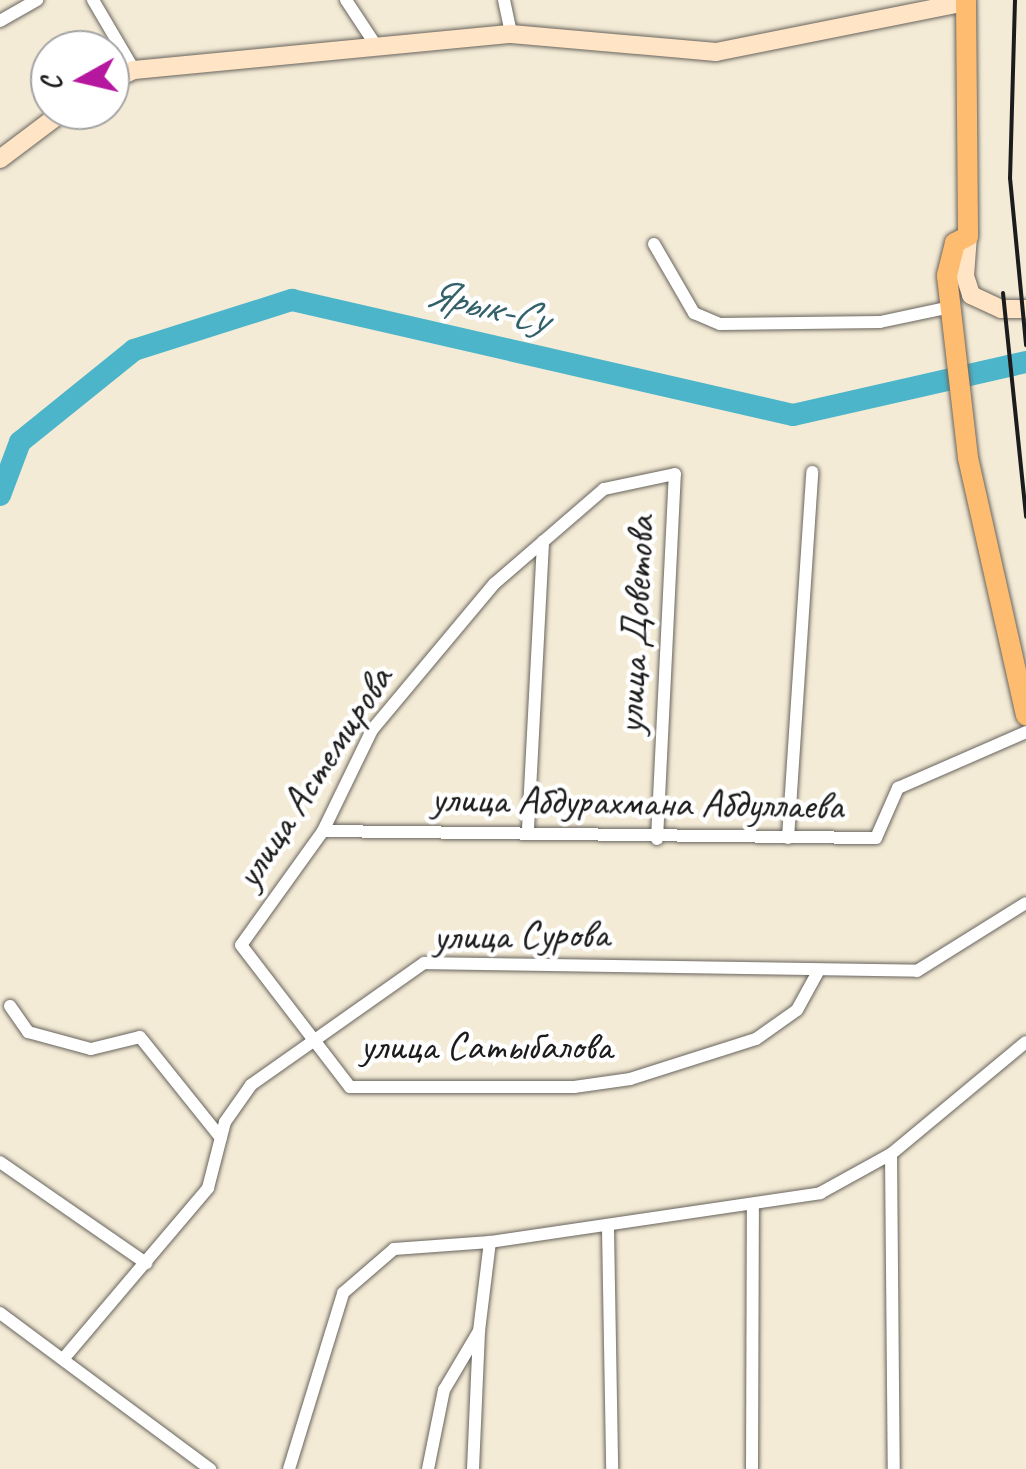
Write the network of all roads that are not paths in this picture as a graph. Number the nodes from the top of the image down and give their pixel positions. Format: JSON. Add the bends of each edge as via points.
{"nodes":[{"id":1,"x":37,"y":0,"type":"edge"},
{"id":2,"x":94,"y":0,"type":"edge"},
{"id":3,"x":346,"y":0,"type":"edge"},
{"id":4,"x":504,"y":0,"type":"edge"},
{"id":5,"x":966,"y":1,"type":"edge"},
{"id":6,"x":0,"y":20,"type":"edge"},
{"id":7,"x":510,"y":34,"type":"junction"},
{"id":8,"x":375,"y":44,"type":"junction"},
{"id":9,"x":134,"y":70,"type":"junction"},
{"id":10,"x":130,"y":72,"type":"edge"},
{"id":11,"x":38,"y":130,"type":"edge"},
{"id":12,"x":0,"y":159,"type":"edge"},
{"id":13,"x":968,"y":236,"type":"junction"},
{"id":14,"x":654,"y":244,"type":"dead end"},
{"id":15,"x":950,"y":307,"type":"junction"},
{"id":16,"x":1026,"y":309,"type":"edge"},
{"id":17,"x":812,"y":472,"type":"dead end"},
{"id":18,"x":675,"y":474,"type":"joint"},
{"id":19,"x":543,"y":541,"type":"junction"},
{"id":20,"x":1026,"y":716,"type":"edge"},
{"id":21,"x":1026,"y":732,"type":"edge"},
{"id":22,"x":528,"y":829,"type":"junction"},
{"id":23,"x":322,"y":831,"type":"junction"},
{"id":24,"x":788,"y":838,"type":"junction"},
{"id":25,"x":658,"y":840,"type":"junction"},
{"id":26,"x":1026,"y":903,"type":"edge"},
{"id":27,"x":241,"y":944,"type":"joint"},
{"id":28,"x":819,"y":970,"type":"junction"},
{"id":29,"x":10,"y":1006,"type":"dead end"},
{"id":30,"x":1026,"y":1042,"type":"edge"},
{"id":31,"x":311,"y":1043,"type":"junction"},
{"id":32,"x":221,"y":1138,"type":"junction"},
{"id":33,"x":891,"y":1154,"type":"junction"},
{"id":34,"x":0,"y":1162,"type":"edge"},
{"id":35,"x":754,"y":1206,"type":"junction"},
{"id":36,"x":608,"y":1229,"type":"junction"},
{"id":37,"x":490,"y":1242,"type":"junction"},
{"id":38,"x":146,"y":1263,"type":"junction"},
{"id":39,"x":0,"y":1313,"type":"edge"},
{"id":40,"x":479,"y":1331,"type":"junction"},
{"id":41,"x":64,"y":1358,"type":"junction"},
{"id":42,"x":210,"y":1469,"type":"edge"},
{"id":43,"x":289,"y":1469,"type":"edge"},
{"id":44,"x":428,"y":1469,"type":"edge"},
{"id":45,"x":474,"y":1469,"type":"edge"},
{"id":46,"x":612,"y":1469,"type":"edge"},
{"id":47,"x":752,"y":1469,"type":"edge"},
{"id":48,"x":894,"y":1469,"type":"edge"}],
"edges":[{"from":1,"to":6,"type":"street"},
{"from":2,"to":9,"type":"street"},
{"from":3,"to":8,"type":"street"},
{"from":4,"to":7,"type":"street"},
{"from":5,"to":7,"type":"street","via":[[716,52]]},
{"from":5,"to":13,"type":"main road"},
{"from":7,"to":8,"type":"street"},
{"from":8,"to":9,"type":"street"},
{"from":9,"to":10,"type":"street"},
{"from":11,"to":12,"type":"street"},
{"from":13,"to":15,"type":"main road","via":[[954,243]]},
{"from":13,"to":16,"type":"street","via":[[971,296],[1001,309]]},
{"from":14,"to":15,"type":"street","via":[[694,312],[720,324],[880,322]]},
{"from":15,"to":20,"type":"main road","via":[[968,458]]},
{"from":17,"to":24,"type":"street"},
{"from":18,"to":19,"type":"street","name":"улица Астемирова","via":[[604,489]]},
{"from":18,"to":25,"type":"street","name":"улица Доветова"},
{"from":19,"to":22,"type":"street"},
{"from":19,"to":23,"type":"street","name":"улица Астемирова","via":[[494,584],[372,730]]},
{"from":21,"to":24,"type":"street","name":"улица Абдурахмана Абдуллаева","via":[[898,788],[876,838]]},
{"from":22,"to":23,"type":"street","name":"улица Абдурахмана Абдуллаева"},
{"from":22,"to":25,"type":"street","name":"улица Абдурахмана Абдуллаева"},
{"from":23,"to":27,"type":"street","name":"улица Астемирова"},
{"from":24,"to":25,"type":"street","name":"улица Абдурахмана Абдуллаева"},
{"from":26,"to":28,"type":"street","name":"улица Сурова","via":[[917,971]]},
{"from":27,"to":31,"type":"street","name":"улица Сатыбалова"},
{"from":28,"to":31,"type":"street","name":"улица Сурова","via":[[424,963]]},
{"from":28,"to":31,"type":"street","name":"улица Сатыбалова","via":[[797,1010],[756,1038],[630,1078],[574,1087],[350,1087]]},
{"from":29,"to":32,"type":"street","via":[[28,1032],[92,1049],[140,1037]]},
{"from":30,"to":33,"type":"street"},
{"from":31,"to":32,"type":"street","name":"улица Сурова","via":[[251,1086]]},
{"from":32,"to":38,"type":"street","name":"улица Сурова","via":[[208,1188]]},
{"from":33,"to":35,"type":"street","via":[[820,1193]]},
{"from":33,"to":48,"type":"street"},
{"from":34,"to":38,"type":"street"},
{"from":35,"to":36,"type":"street"},
{"from":35,"to":47,"type":"street"},
{"from":36,"to":37,"type":"street"},
{"from":36,"to":46,"type":"street"},
{"from":37,"to":40,"type":"street"},
{"from":37,"to":43,"type":"street","via":[[394,1250],[343,1292]]},
{"from":38,"to":41,"type":"street","name":"улица Сурова"},
{"from":39,"to":41,"type":"street"},
{"from":40,"to":44,"type":"street","via":[[444,1390]]},
{"from":40,"to":45,"type":"street"},
{"from":41,"to":42,"type":"street"}]}
